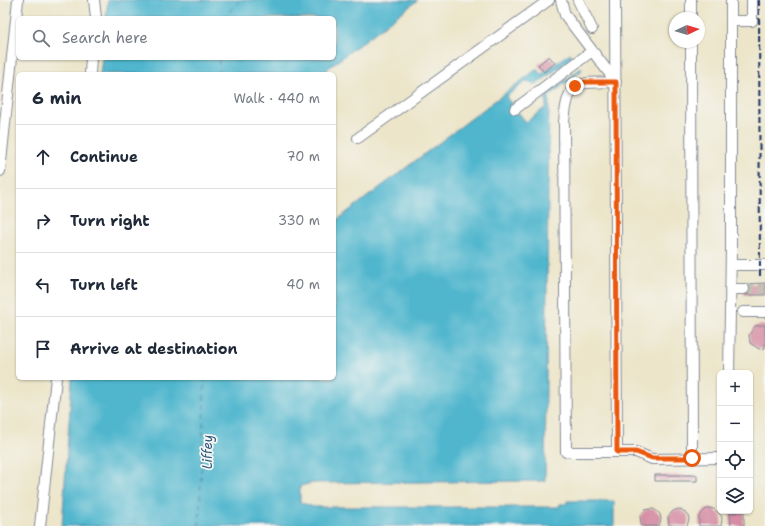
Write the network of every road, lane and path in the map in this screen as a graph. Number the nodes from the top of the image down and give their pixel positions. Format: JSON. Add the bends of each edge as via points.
{"nodes":[{"id":1,"x":18,"y":0,"type":"edge"},
{"id":2,"x":94,"y":0,"type":"edge"},
{"id":3,"x":549,"y":0,"type":"edge"},
{"id":4,"x":561,"y":0,"type":"edge"},
{"id":5,"x":578,"y":0,"type":"edge"},
{"id":6,"x":615,"y":0,"type":"edge"},
{"id":7,"x":691,"y":0,"type":"edge"},
{"id":8,"x":731,"y":0,"type":"edge"},
{"id":9,"x":752,"y":0,"type":"edge"},
{"id":10,"x":691,"y":12,"type":"edge"},
{"id":11,"x":16,"y":16,"type":"edge"},
{"id":12,"x":96,"y":16,"type":"edge"},
{"id":13,"x":16,"y":19,"type":"edge"},
{"id":14,"x":731,"y":21,"type":"junction"},
{"id":15,"x":592,"y":29,"type":"dead end"},
{"id":16,"x":691,"y":48,"type":"edge"},
{"id":17,"x":592,"y":51,"type":"junction"},
{"id":18,"x":91,"y":60,"type":"edge"},
{"id":19,"x":90,"y":72,"type":"edge"},
{"id":20,"x":616,"y":82,"type":"junction"},
{"id":21,"x":515,"y":109,"type":"dead end"},
{"id":22,"x":358,"y":138,"type":"dead end"},
{"id":23,"x":0,"y":171,"type":"edge"},
{"id":24,"x":731,"y":265,"type":"junction"},
{"id":25,"x":765,"y":265,"type":"edge"},
{"id":26,"x":730,"y":289,"type":"junction"},
{"id":27,"x":744,"y":289,"type":"tunnel mouth"},
{"id":28,"x":743,"y":312,"type":"dead end"},
{"id":29,"x":765,"y":312,"type":"edge"},
{"id":30,"x":729,"y":370,"type":"edge"},
{"id":31,"x":56,"y":380,"type":"edge"},
{"id":32,"x":617,"y":452,"type":"junction"},
{"id":33,"x":692,"y":458,"type":"junction"},
{"id":34,"x":717,"y":458,"type":"edge"},
{"id":35,"x":40,"y":526,"type":"edge"}],
"edges":[{"from":1,"to":11,"type":"street"},
{"from":2,"to":12,"type":"street"},
{"from":3,"to":22,"type":"street"},
{"from":4,"to":17,"type":"street","via":[[565,15]]},
{"from":5,"to":15,"type":"street"},
{"from":6,"to":20,"type":"street"},
{"from":7,"to":10,"type":"street"},
{"from":8,"to":14,"type":"street"},
{"from":9,"to":14,"type":"street","via":[[752,21]]},
{"from":13,"to":23,"type":"street"},
{"from":14,"to":24,"type":"street"},
{"from":16,"to":33,"type":"street"},
{"from":17,"to":20,"type":"street"},
{"from":17,"to":21,"type":"street"},
{"from":18,"to":19,"type":"street"},
{"from":20,"to":32,"type":"street"},
{"from":20,"to":32,"type":"street","via":[[583,82],[575,86],[566,103],[564,122],[566,452]]},
{"from":24,"to":25,"type":"street"},
{"from":24,"to":26,"type":"street"},
{"from":26,"to":27,"type":"street"},
{"from":26,"to":30,"type":"street"},
{"from":28,"to":29,"type":"street"},
{"from":31,"to":35,"type":"street"},
{"from":32,"to":33,"type":"street","via":[[636,452],[652,458]]},
{"from":33,"to":34,"type":"street"}]}
